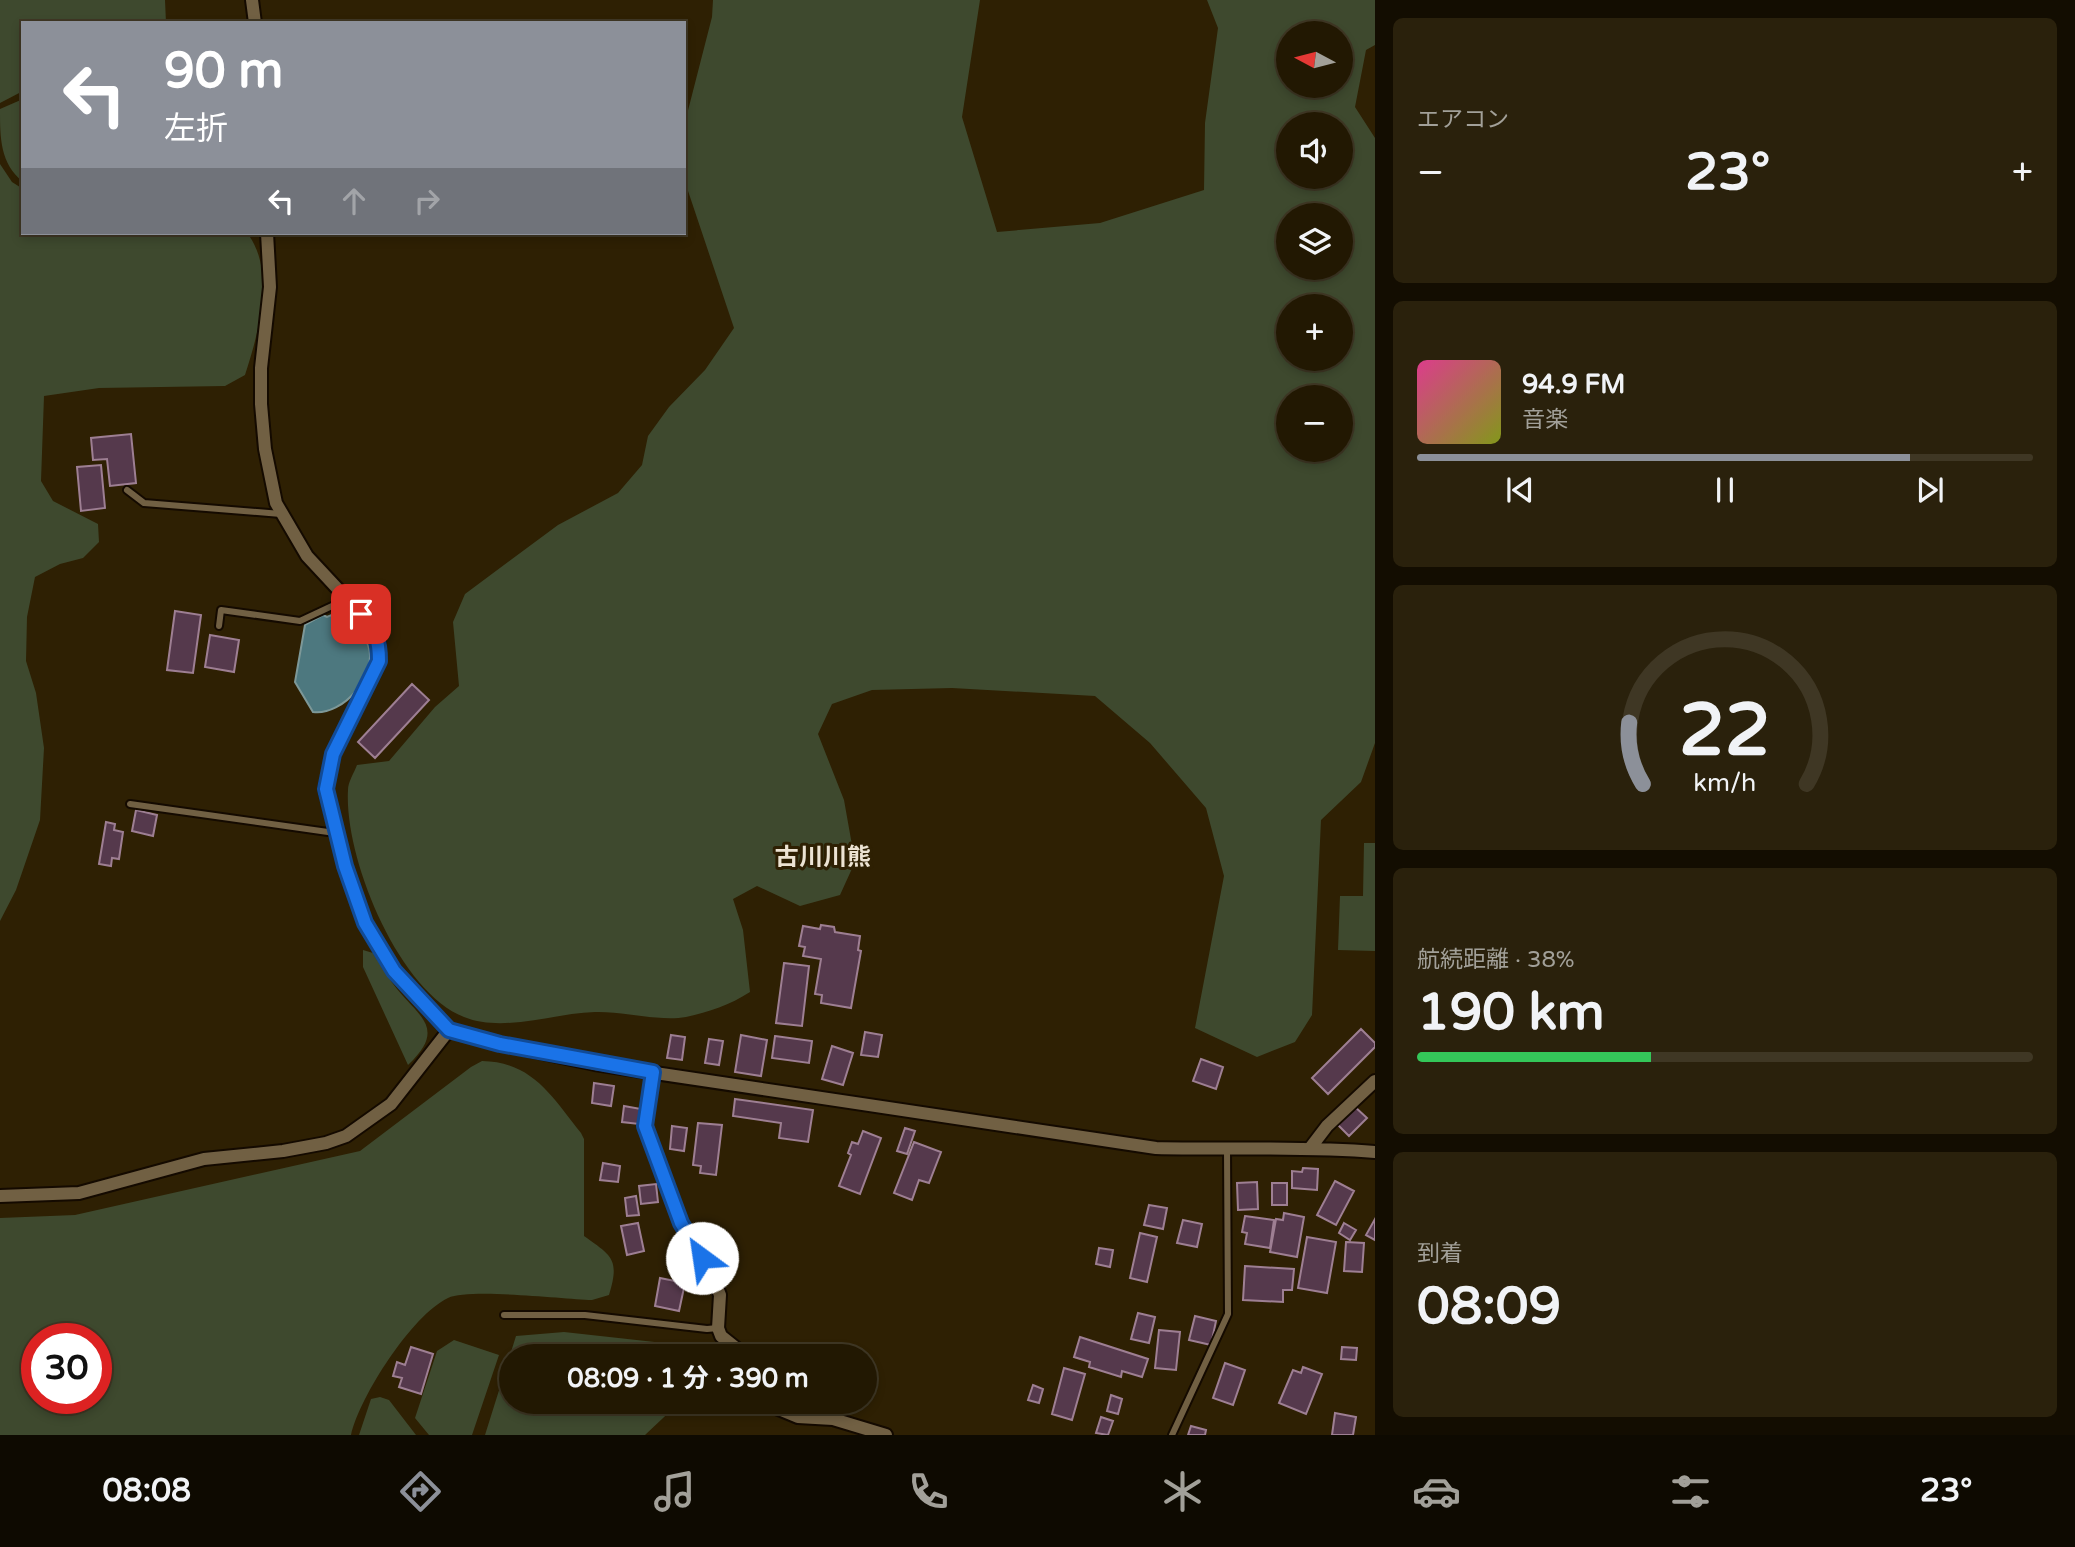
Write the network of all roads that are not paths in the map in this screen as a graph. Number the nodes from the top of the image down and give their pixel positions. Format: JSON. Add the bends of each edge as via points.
{"nodes":[{"id":1,"x":253,"y":0,"type":"edge"},
{"id":2,"x":255,"y":21,"type":"edge"},
{"id":3,"x":267,"y":235,"type":"edge"},
{"id":4,"x":127,"y":490,"type":"dead end"},
{"id":5,"x":281,"y":514,"type":"junction"},
{"id":6,"x":347,"y":599,"type":"junction"},
{"id":7,"x":219,"y":626,"type":"dead end"},
{"id":8,"x":130,"y":804,"type":"dead end"},
{"id":9,"x":337,"y":833,"type":"junction"},
{"id":10,"x":449,"y":1030,"type":"junction"},
{"id":11,"x":653,"y":1072,"type":"junction"},
{"id":12,"x":1375,"y":1081,"type":"edge"},
{"id":13,"x":1311,"y":1147,"type":"junction"},
{"id":14,"x":1227,"y":1150,"type":"junction"},
{"id":15,"x":1375,"y":1152,"type":"edge"},
{"id":16,"x":0,"y":1196,"type":"edge"},
{"id":17,"x":504,"y":1315,"type":"dead end"},
{"id":18,"x":718,"y":1328,"type":"junction"},
{"id":19,"x":731,"y":1344,"type":"edge"},
{"id":20,"x":790,"y":1414,"type":"edge"},
{"id":21,"x":886,"y":1435,"type":"edge"},
{"id":22,"x":1172,"y":1435,"type":"edge"}],
"edges":[{"from":1,"to":2,"type":"street"},
{"from":3,"to":5,"type":"street","via":[[270,287],[261,404],[265,449]]},
{"from":4,"to":5,"type":"lane","via":[[144,503]]},
{"from":5,"to":6,"type":"street","via":[[307,556]]},
{"from":6,"to":7,"type":"lane","via":[[300,621],[221,610]]},
{"from":6,"to":9,"type":"street","via":[[375,629],[379,661],[328,767],[326,789]]},
{"from":8,"to":9,"type":"lane"},
{"from":9,"to":10,"type":"street","via":[[365,923],[378,946],[394,971]]},
{"from":10,"to":11,"type":"street"},
{"from":10,"to":16,"type":"street","via":[[391,1104],[346,1136],[283,1151],[204,1159],[79,1193]]},
{"from":11,"to":14,"type":"street","via":[[1156,1147]]},
{"from":11,"to":18,"type":"street","via":[[645,1126],[681,1223],[720,1295]]},
{"from":12,"to":13,"type":"street","via":[[1326,1126]]},
{"from":13,"to":14,"type":"street"},
{"from":13,"to":15,"type":"street"},
{"from":14,"to":22,"type":"lane","via":[[1227,1314]]},
{"from":17,"to":18,"type":"lane","via":[[585,1315]]},
{"from":18,"to":19,"type":"street"},
{"from":20,"to":21,"type":"street","via":[[833,1419]]}]}
